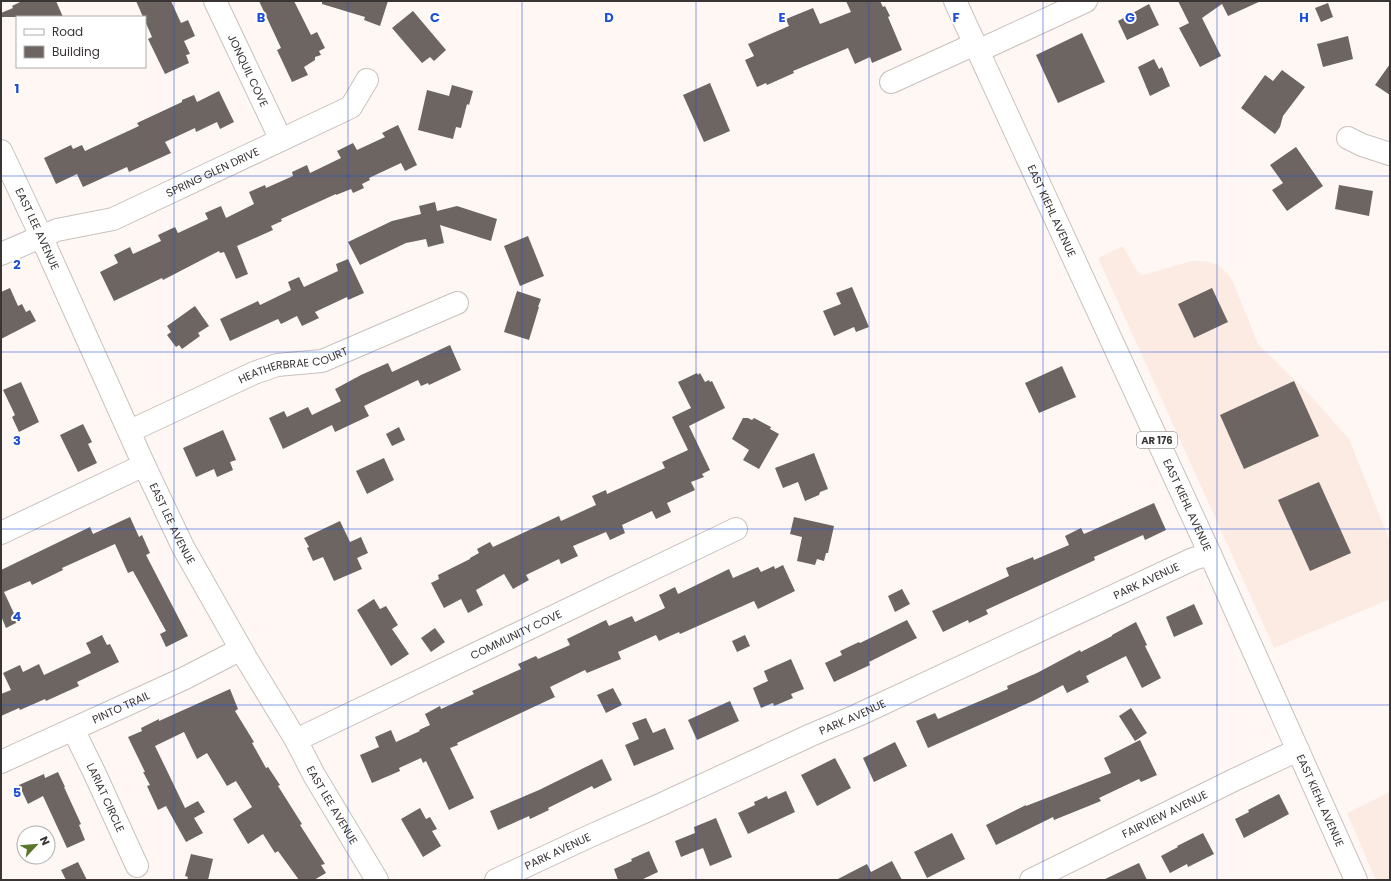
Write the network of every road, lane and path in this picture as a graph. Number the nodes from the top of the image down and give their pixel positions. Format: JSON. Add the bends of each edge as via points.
{"nodes":[{"id":1,"x":215,"y":1,"type":"edge"},
{"id":2,"x":955,"y":1,"type":"edge"},
{"id":3,"x":1086,"y":1,"type":"edge"},
{"id":4,"x":976,"y":48,"type":"junction"},
{"id":5,"x":367,"y":80,"type":"dead end"},
{"id":6,"x":891,"y":82,"type":"dead end"},
{"id":7,"x":1348,"y":138,"type":"dead end"},
{"id":8,"x":281,"y":140,"type":"junction"},
{"id":9,"x":1,"y":151,"type":"edge"},
{"id":10,"x":1390,"y":154,"type":"edge"},
{"id":11,"x":42,"y":236,"type":"junction"},
{"id":12,"x":1,"y":254,"type":"edge"},
{"id":13,"x":457,"y":303,"type":"dead end"},
{"id":14,"x":130,"y":431,"type":"junction"},
{"id":15,"x":144,"y":465,"type":"junction"},
{"id":16,"x":736,"y":529,"type":"dead end"},
{"id":17,"x":1,"y":533,"type":"edge"},
{"id":18,"x":1210,"y":554,"type":"junction"},
{"id":19,"x":241,"y":649,"type":"junction"},
{"id":20,"x":73,"y":729,"type":"junction"},
{"id":21,"x":296,"y":740,"type":"junction"},
{"id":22,"x":1298,"y":750,"type":"junction"},
{"id":23,"x":1,"y":762,"type":"edge"},
{"id":24,"x":137,"y":866,"type":"dead end"},
{"id":25,"x":377,"y":880,"type":"edge"},
{"id":26,"x":496,"y":880,"type":"edge"},
{"id":27,"x":1031,"y":880,"type":"edge"},
{"id":28,"x":1356,"y":880,"type":"edge"}],
"edges":[{"from":1,"to":8,"type":"street","name":"JONQUIL COVE"},
{"from":2,"to":4,"type":"street","name":"EAST KIEHL AVENUE","number":"AR 176"},
{"from":3,"to":4,"type":"street"},
{"from":4,"to":6,"type":"street"},
{"from":4,"to":18,"type":"street","name":"EAST KIEHL AVENUE","number":"AR 176"},
{"from":5,"to":8,"type":"street","name":"SPRING GLEN DRIVE","via":[[351,107]]},
{"from":7,"to":10,"type":"street"},
{"from":8,"to":11,"type":"street","name":"SPRING GLEN DRIVE","via":[[112,219],[57,230]]},
{"from":9,"to":11,"type":"street","name":"EAST LEE AVENUE"},
{"from":11,"to":12,"type":"street","name":"SPRING GLEN DRIVE"},
{"from":11,"to":14,"type":"street","name":"EAST LEE AVENUE"},
{"from":13,"to":14,"type":"street","name":"HEATHERBRAE COURT","via":[[322,361],[277,365],[254,373]]},
{"from":14,"to":15,"type":"street","name":"EAST LEE AVENUE"},
{"from":15,"to":17,"type":"street"},
{"from":15,"to":19,"type":"street","name":"EAST LEE AVENUE","via":[[183,547]]},
{"from":16,"to":21,"type":"street","name":"COMMUNITY COVE"},
{"from":18,"to":22,"type":"street","name":"EAST KIEHL AVENUE","number":"AR 176"},
{"from":18,"to":26,"type":"street","name":"PARK AVENUE","via":[[1194,559]]},
{"from":19,"to":20,"type":"street","name":"PINTO TRAIL"},
{"from":19,"to":21,"type":"street","name":"EAST LEE AVENUE"},
{"from":20,"to":23,"type":"street","name":"PINTO TRAIL"},
{"from":20,"to":24,"type":"street","name":"LARIAT CIRCLE"},
{"from":21,"to":25,"type":"street","name":"EAST LEE AVENUE"},
{"from":22,"to":27,"type":"street","name":"FAIRVIEW AVENUE"},
{"from":22,"to":28,"type":"street","name":"EAST KIEHL AVENUE","number":"AR 176"}]}
